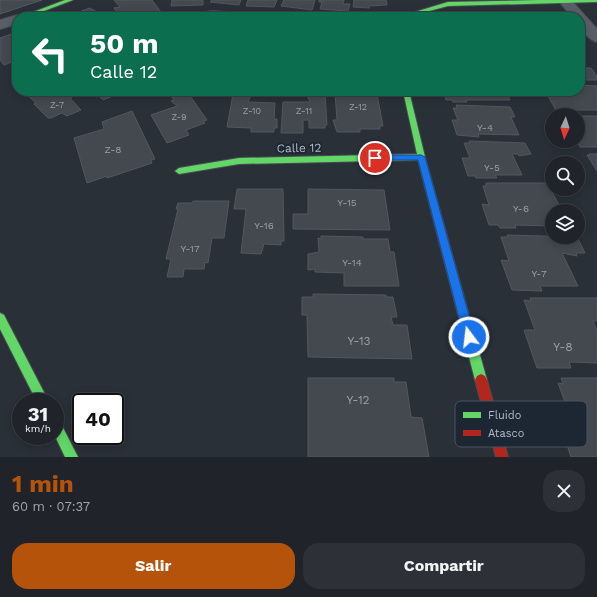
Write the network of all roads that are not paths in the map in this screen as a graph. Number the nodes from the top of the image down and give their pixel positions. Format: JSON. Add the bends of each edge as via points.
{"nodes":[{"id":1,"x":70,"y":0,"type":"edge"},
{"id":2,"x":564,"y":0,"type":"edge"},
{"id":3,"x":597,"y":0,"type":"edge"},
{"id":4,"x":37,"y":12,"type":"edge"},
{"id":5,"x":419,"y":12,"type":"edge"},
{"id":6,"x":574,"y":12,"type":"edge"},
{"id":7,"x":12,"y":21,"type":"edge"},
{"id":8,"x":585,"y":25,"type":"edge"},
{"id":9,"x":0,"y":26,"type":"edge"},
{"id":10,"x":597,"y":38,"type":"edge"},
{"id":11,"x":407,"y":96,"type":"edge"},
{"id":12,"x":421,"y":157,"type":"junction"},
{"id":13,"x":179,"y":171,"type":"dead end"},
{"id":14,"x":0,"y":318,"type":"edge"},
{"id":15,"x":38,"y":393,"type":"edge"},
{"id":16,"x":487,"y":401,"type":"edge"},
{"id":17,"x":64,"y":441,"type":"edge"},
{"id":18,"x":499,"y":447,"type":"edge"},
{"id":19,"x":72,"y":457,"type":"edge"},
{"id":20,"x":502,"y":457,"type":"edge"}],
"edges":[{"from":1,"to":4,"type":"main road"},
{"from":2,"to":3,"type":"main road"},
{"from":2,"to":5,"type":"main road","via":[[448,4]]},
{"from":2,"to":6,"type":"street"},
{"from":7,"to":9,"type":"street"},
{"from":8,"to":10,"type":"street"},
{"from":11,"to":12,"type":"main road"},
{"from":12,"to":13,"type":"main road","name":"Calle 12","via":[[239,161]]},
{"from":12,"to":16,"type":"main road"},
{"from":14,"to":15,"type":"main road"},
{"from":17,"to":19,"type":"main road"},
{"from":18,"to":20,"type":"main road"}]}
